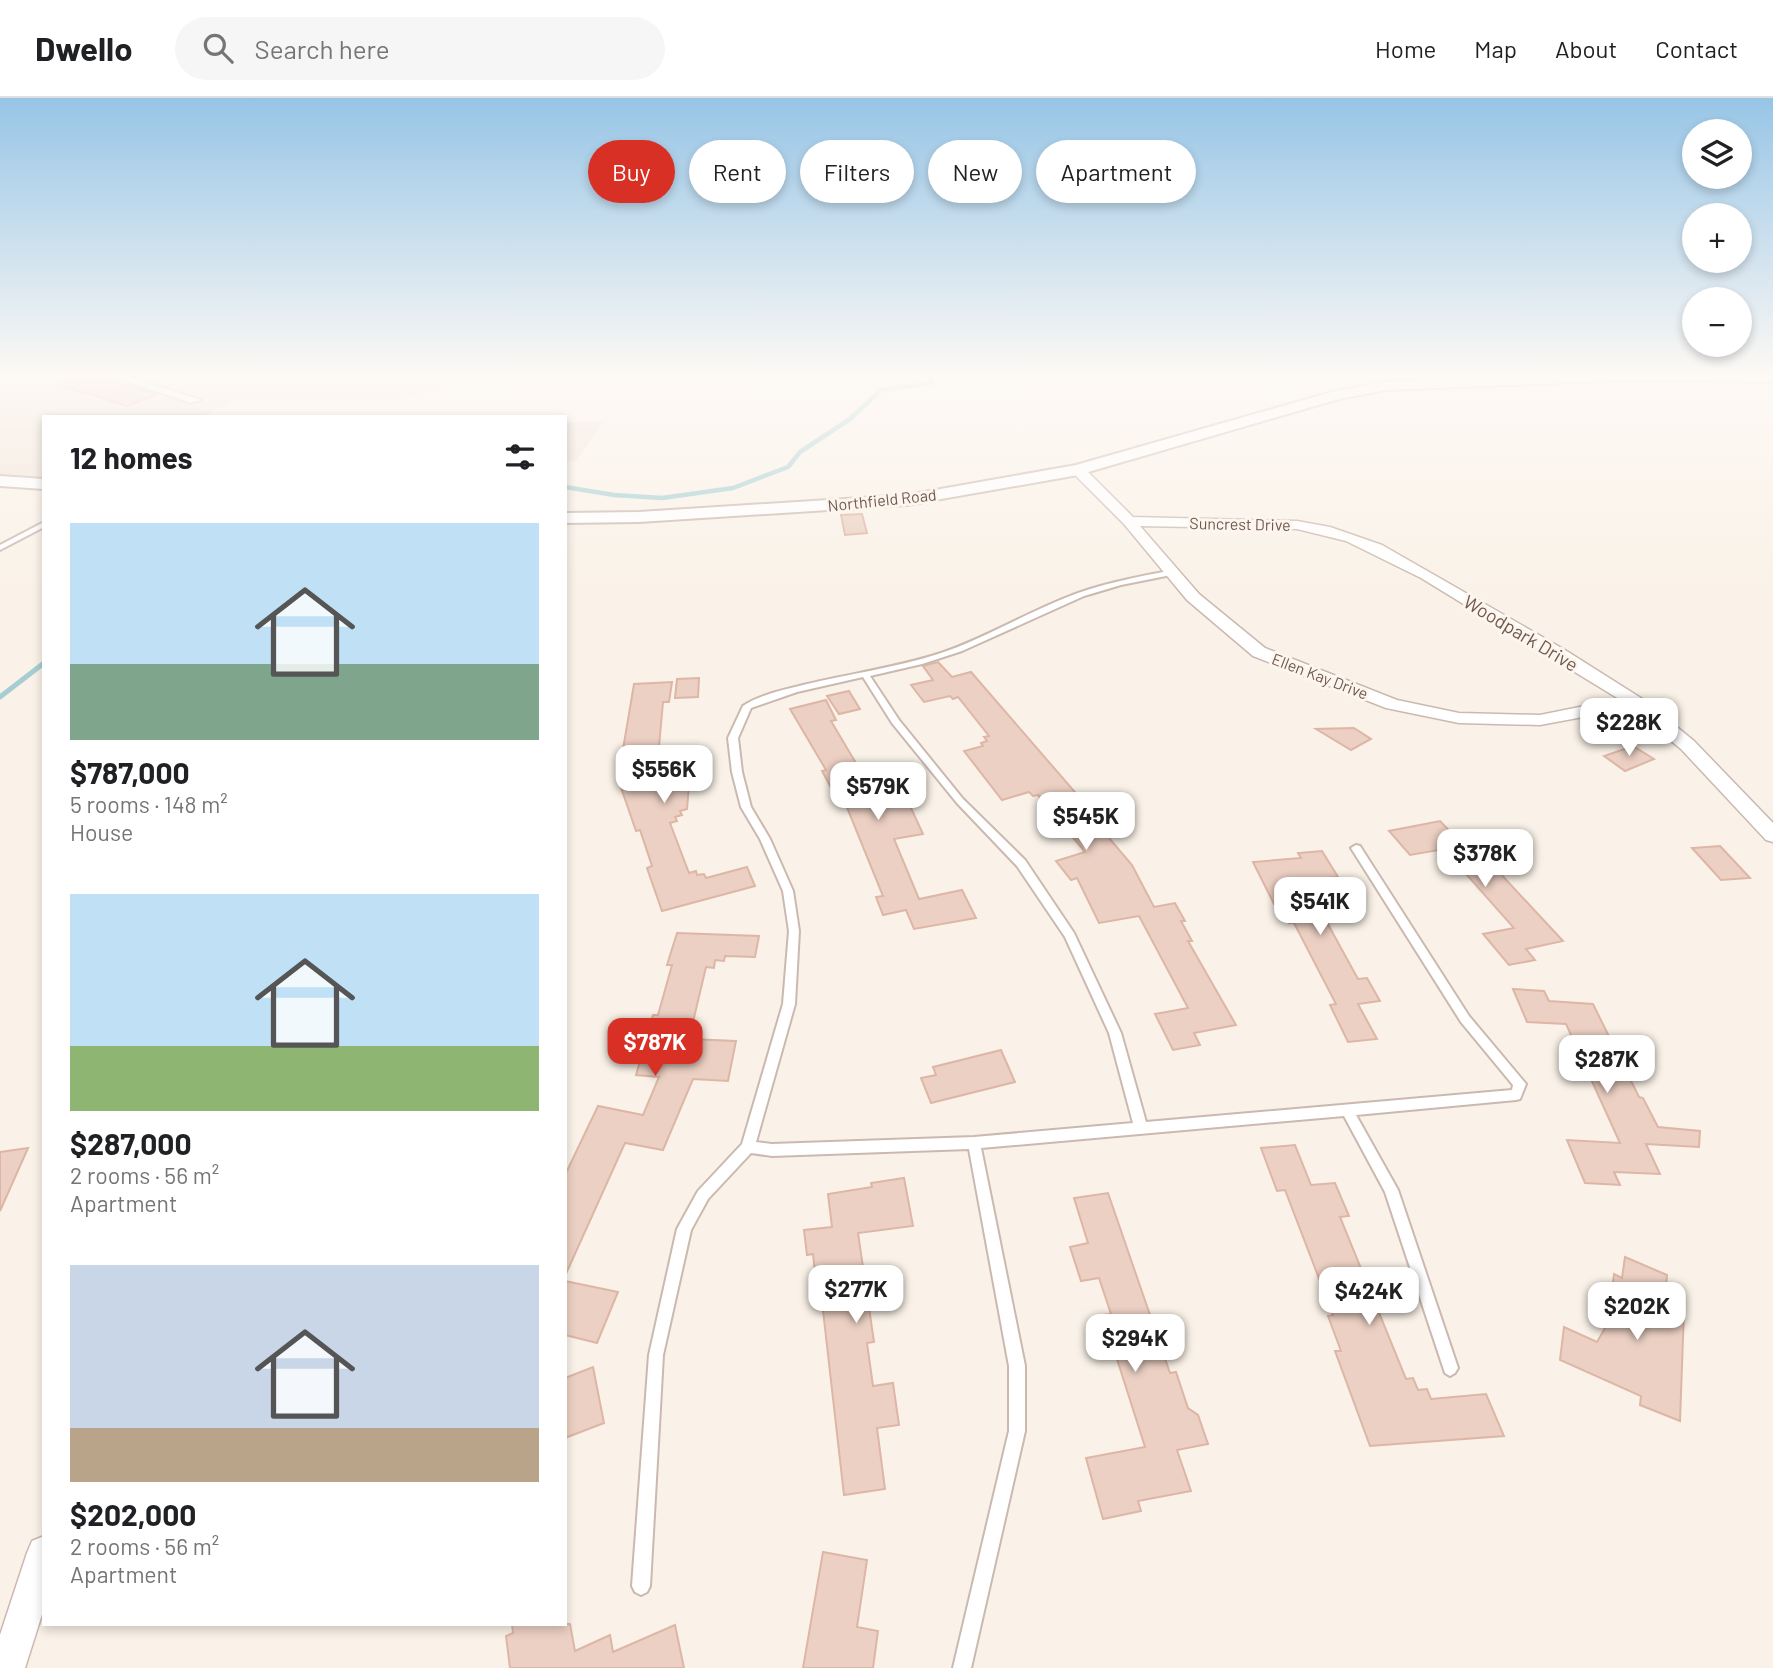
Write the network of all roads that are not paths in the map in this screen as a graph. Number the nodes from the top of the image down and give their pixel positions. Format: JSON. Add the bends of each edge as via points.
{"nodes":[{"id":1,"x":1160,"y":446,"type":"edge"},
{"id":2,"x":1078,"y":470,"type":"junction"},
{"id":3,"x":0,"y":481,"type":"edge"},
{"id":4,"x":42,"y":484,"type":"edge"},
{"id":5,"x":567,"y":518,"type":"edge"},
{"id":6,"x":1129,"y":521,"type":"junction"},
{"id":7,"x":42,"y":525,"type":"edge"},
{"id":8,"x":1349,"y":535,"type":"joint"},
{"id":9,"x":0,"y":548,"type":"edge"},
{"id":10,"x":1172,"y":572,"type":"junction"},
{"id":11,"x":866,"y":676,"type":"junction"},
{"id":12,"x":1633,"y":702,"type":"junction"},
{"id":13,"x":1773,"y":835,"type":"edge"},
{"id":14,"x":1356,"y":848,"type":"dead end"},
{"id":15,"x":1347,"y":1110,"type":"junction"},
{"id":16,"x":1141,"y":1129,"type":"junction"},
{"id":17,"x":974,"y":1143,"type":"junction"},
{"id":18,"x":748,"y":1147,"type":"junction"},
{"id":19,"x":1450,"y":1367,"type":"dead end"},
{"id":20,"x":42,"y":1559,"type":"edge"},
{"id":21,"x":641,"y":1586,"type":"dead end"},
{"id":22,"x":7,"y":1668,"type":"edge"},
{"id":23,"x":962,"y":1668,"type":"edge"}],
"edges":[{"from":1,"to":2,"type":"street","name":"Northfield Road"},
{"from":2,"to":5,"type":"street","name":"Northfield Road","via":[[907,500]]},
{"from":2,"to":6,"type":"street","name":"Ellen Kay Drive"},
{"from":3,"to":4,"type":"street"},
{"from":6,"to":8,"type":"street","name":"Suncrest Drive","via":[[1297,525]]},
{"from":6,"to":10,"type":"street","name":"Ellen Kay Drive"},
{"from":7,"to":9,"type":"lane"},
{"from":8,"to":12,"type":"street","name":"Woodpark Drive","via":[[1532,638]]},
{"from":10,"to":11,"type":"lane","via":[[1070,599],[944,655]]},
{"from":10,"to":12,"type":"street","name":"Ellen Kay Drive","via":[[1193,597],[1259,652],[1392,704],[1459,718],[1541,720]]},
{"from":11,"to":16,"type":"lane","via":[[895,721],[960,801],[1021,863],[1070,936],[1115,1032]]},
{"from":11,"to":18,"type":"lane","via":[[769,696],[747,706],[733,738],[746,807],[788,891],[794,930],[789,1004]]},
{"from":12,"to":13,"type":"street","name":"Woodpark Drive","via":[[1679,737]]},
{"from":14,"to":15,"type":"lane","via":[[1465,1019],[1520,1084],[1516,1095]]},
{"from":15,"to":16,"type":"lane"},
{"from":15,"to":19,"type":"lane","via":[[1391,1190]]},
{"from":16,"to":17,"type":"lane"},
{"from":17,"to":18,"type":"lane"},
{"from":17,"to":23,"type":"lane","via":[[1017,1366],[1017,1431]]},
{"from":18,"to":21,"type":"lane","via":[[703,1195],[684,1229],[656,1355]]},
{"from":20,"to":22,"type":"street"}]}
